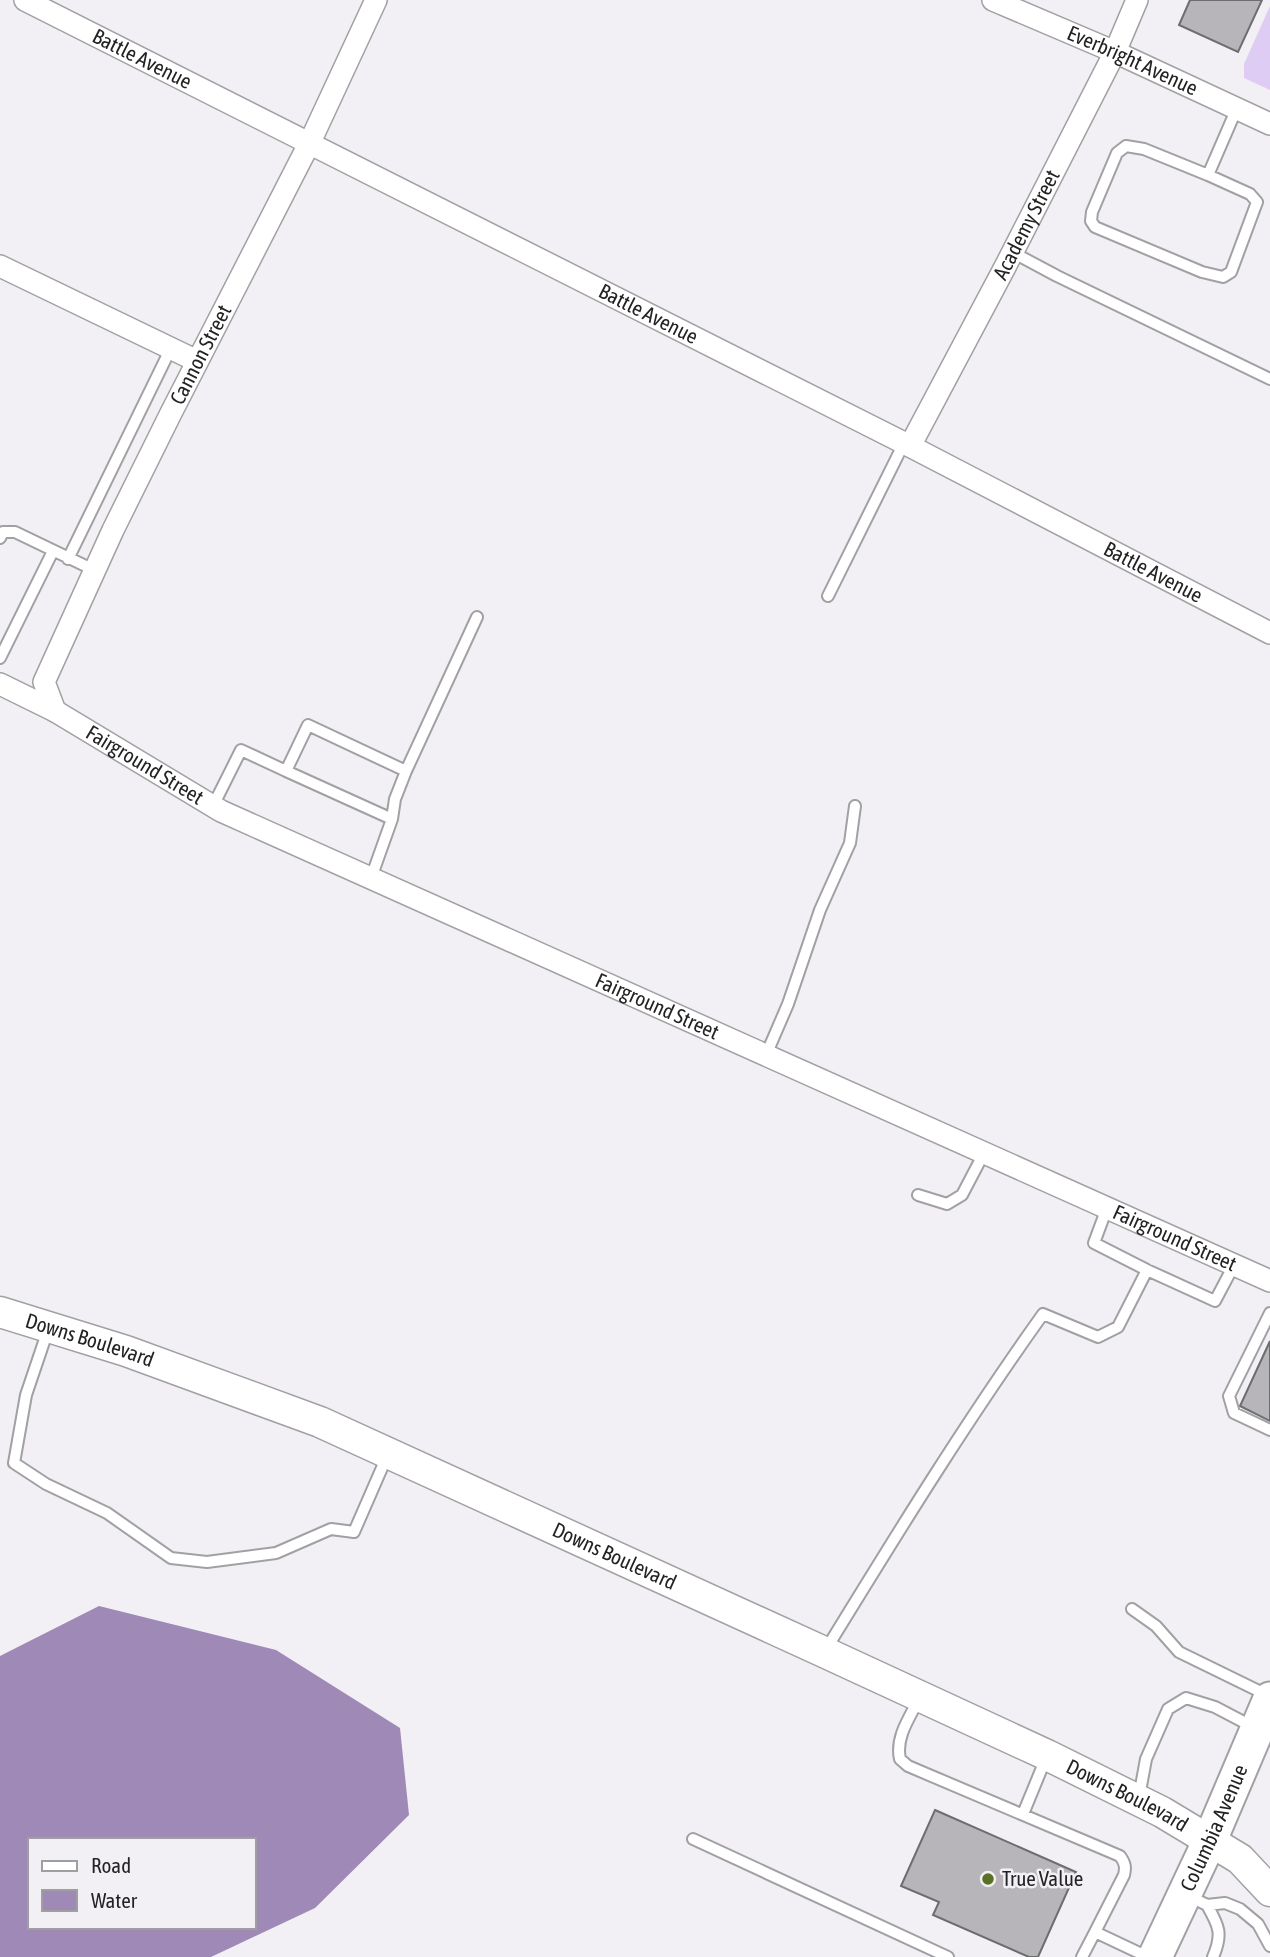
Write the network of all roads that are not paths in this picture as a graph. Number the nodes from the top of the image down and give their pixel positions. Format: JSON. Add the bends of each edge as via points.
{"nodes":[{"id":1,"x":25,"y":0,"type":"edge"},
{"id":2,"x":376,"y":0,"type":"edge"},
{"id":3,"x":993,"y":0,"type":"edge"},
{"id":4,"x":1137,"y":0,"type":"edge"},
{"id":5,"x":1115,"y":52,"type":"junction"},
{"id":6,"x":1237,"y":108,"type":"junction"},
{"id":7,"x":1270,"y":124,"type":"edge"},
{"id":8,"x":310,"y":142,"type":"junction"},
{"id":9,"x":1208,"y":175,"type":"junction"},
{"id":10,"x":1012,"y":252,"type":"junction"},
{"id":11,"x":0,"y":266,"type":"edge"},
{"id":12,"x":171,"y":348,"type":"junction"},
{"id":13,"x":197,"y":361,"type":"junction"},
{"id":14,"x":1270,"y":379,"type":"edge"},
{"id":15,"x":907,"y":444,"type":"junction"},
{"id":16,"x":0,"y":538,"type":"edge"},
{"id":17,"x":53,"y":551,"type":"junction"},
{"id":18,"x":68,"y":559,"type":"junction"},
{"id":19,"x":94,"y":570,"type":"junction"},
{"id":20,"x":828,"y":596,"type":"dead end"},
{"id":21,"x":477,"y":617,"type":"dead end"},
{"id":22,"x":1270,"y":633,"type":"edge"},
{"id":23,"x":0,"y":658,"type":"edge"},
{"id":24,"x":0,"y":684,"type":"edge"},
{"id":25,"x":55,"y":711,"type":"junction"},
{"id":26,"x":286,"y":771,"type":"junction"},
{"id":27,"x":406,"y":771,"type":"junction"},
{"id":28,"x":213,"y":806,"type":"junction"},
{"id":29,"x":855,"y":806,"type":"dead end"},
{"id":30,"x":392,"y":819,"type":"junction"},
{"id":31,"x":371,"y":878,"type":"junction"},
{"id":32,"x":766,"y":1055,"type":"junction"},
{"id":33,"x":984,"y":1153,"type":"junction"},
{"id":34,"x":918,"y":1195,"type":"dead end"},
{"id":35,"x":1107,"y":1208,"type":"junction"},
{"id":36,"x":1234,"y":1265,"type":"junction"},
{"id":37,"x":1147,"y":1270,"type":"junction"},
{"id":38,"x":1270,"y":1281,"type":"edge"},
{"id":39,"x":0,"y":1312,"type":"edge"},
{"id":40,"x":1270,"y":1314,"type":"edge"},
{"id":41,"x":49,"y":1327,"type":"junction"},
{"id":42,"x":1265,"y":1338,"type":"edge"},
{"id":43,"x":1270,"y":1430,"type":"edge"},
{"id":44,"x":388,"y":1453,"type":"junction"},
{"id":45,"x":1132,"y":1608,"type":"dead end"},
{"id":46,"x":824,"y":1651,"type":"junction"},
{"id":47,"x":920,"y":1696,"type":"junction"},
{"id":48,"x":1266,"y":1708,"type":"edge"},
{"id":49,"x":1047,"y":1755,"type":"junction"},
{"id":50,"x":1138,"y":1800,"type":"junction"},
{"id":51,"x":1023,"y":1814,"type":"junction"},
{"id":52,"x":693,"y":1839,"type":"dead end"},
{"id":53,"x":1210,"y":1840,"type":"junction"},
{"id":54,"x":1270,"y":1891,"type":"edge"},
{"id":55,"x":1196,"y":1899,"type":"junction"},
{"id":56,"x":1095,"y":1932,"type":"junction"},
{"id":57,"x":1270,"y":1946,"type":"edge"},
{"id":58,"x":948,"y":1957,"type":"edge"},
{"id":59,"x":1082,"y":1957,"type":"edge"},
{"id":60,"x":1148,"y":1957,"type":"edge"},
{"id":61,"x":1155,"y":1957,"type":"edge"},
{"id":62,"x":1213,"y":1957,"type":"edge"}],
"edges":[{"from":1,"to":8,"type":"street","name":"Battle Avenue"},
{"from":2,"to":8,"type":"street","name":"Cannon Street"},
{"from":3,"to":5,"type":"street","name":"Everbright Avenue"},
{"from":4,"to":5,"type":"street","name":"Academy Street"},
{"from":5,"to":6,"type":"street","name":"Everbright Avenue"},
{"from":5,"to":10,"type":"street","name":"Academy Street"},
{"from":6,"to":7,"type":"street","name":"Everbright Avenue"},
{"from":6,"to":9,"type":"lane"},
{"from":8,"to":13,"type":"street","name":"Cannon Street"},
{"from":8,"to":15,"type":"street","name":"Battle Avenue"},
{"from":9,"to":9,"type":"lane","via":[[1250,194],[1256,202],[1231,272],[1223,277],[1095,227],[1091,221],[1117,153],[1126,146]]},
{"from":10,"to":14,"type":"lane"},
{"from":10,"to":15,"type":"street","name":"Academy Street"},
{"from":11,"to":12,"type":"street"},
{"from":12,"to":13,"type":"street"},
{"from":12,"to":18,"type":"lane"},
{"from":13,"to":19,"type":"street","name":"Cannon Street"},
{"from":15,"to":20,"type":"lane"},
{"from":15,"to":22,"type":"street","name":"Battle Avenue"},
{"from":16,"to":17,"type":"lane","via":[[3,532],[15,531]]},
{"from":17,"to":18,"type":"lane"},
{"from":17,"to":23,"type":"lane"},
{"from":18,"to":19,"type":"lane"},
{"from":19,"to":25,"type":"street","name":"Cannon Street","via":[[44,682]]},
{"from":21,"to":27,"type":"lane"},
{"from":24,"to":25,"type":"street"},
{"from":25,"to":28,"type":"street","name":"Fairground Street"},
{"from":26,"to":27,"type":"lane","via":[[308,725]]},
{"from":26,"to":28,"type":"lane","via":[[241,750]]},
{"from":26,"to":30,"type":"lane"},
{"from":27,"to":30,"type":"lane"},
{"from":28,"to":31,"type":"street","name":"Fairground Street"},
{"from":29,"to":32,"type":"lane","via":[[850,843]]},
{"from":30,"to":31,"type":"lane"},
{"from":31,"to":32,"type":"street","name":"Fairground Street"},
{"from":32,"to":33,"type":"street","name":"Fairground Street"},
{"from":33,"to":34,"type":"lane","via":[[962,1195],[947,1204]]},
{"from":33,"to":35,"type":"street","name":"Fairground Street"},
{"from":35,"to":36,"type":"street","name":"Fairground Street"},
{"from":35,"to":37,"type":"lane","via":[[1094,1243]]},
{"from":36,"to":37,"type":"lane","via":[[1215,1301]]},
{"from":36,"to":38,"type":"street","name":"Fairground Street"},
{"from":37,"to":46,"type":"lane","via":[[1118,1327],[1098,1337],[1043,1314]]},
{"from":39,"to":41,"type":"street","name":"Downs Boulevard"},
{"from":40,"to":42,"type":"lane"},
{"from":41,"to":44,"type":"street","name":"Downs Boulevard","via":[[320,1422]]},
{"from":41,"to":44,"type":"lane","via":[[26,1395],[14,1463],[107,1513],[171,1558],[207,1562],[276,1553],[331,1529],[354,1532]]},
{"from":42,"to":43,"type":"lane","via":[[1229,1396],[1234,1413]]},
{"from":44,"to":46,"type":"street","name":"Downs Boulevard"},
{"from":45,"to":48,"type":"lane","via":[[1179,1652]]},
{"from":46,"to":47,"type":"street","name":"Downs Boulevard"},
{"from":47,"to":49,"type":"street","name":"Downs Boulevard"},
{"from":47,"to":51,"type":"lane","via":[[902,1731],[897,1748],[900,1759]]},
{"from":48,"to":50,"type":"lane","via":[[1215,1707],[1186,1698],[1168,1709],[1146,1759]]},
{"from":48,"to":53,"type":"main road","name":"Columbia Avenue"},
{"from":49,"to":50,"type":"street","name":"Downs Boulevard"},
{"from":49,"to":51,"type":"lane"},
{"from":50,"to":53,"type":"street","name":"Downs Boulevard"},
{"from":51,"to":56,"type":"lane","via":[[1124,1861],[1124,1875]]},
{"from":52,"to":58,"type":"lane"},
{"from":53,"to":54,"type":"street","name":"Downs Boulevard","via":[[1240,1858]]},
{"from":53,"to":55,"type":"main road","name":"Columbia Avenue"},
{"from":55,"to":57,"type":"lane","via":[[1240,1909],[1258,1924]]},
{"from":55,"to":61,"type":"main road","name":"Columbia Avenue"},
{"from":55,"to":62,"type":"lane","via":[[1217,1923],[1220,1935]]},
{"from":56,"to":59,"type":"lane"},
{"from":56,"to":60,"type":"lane"}]}
